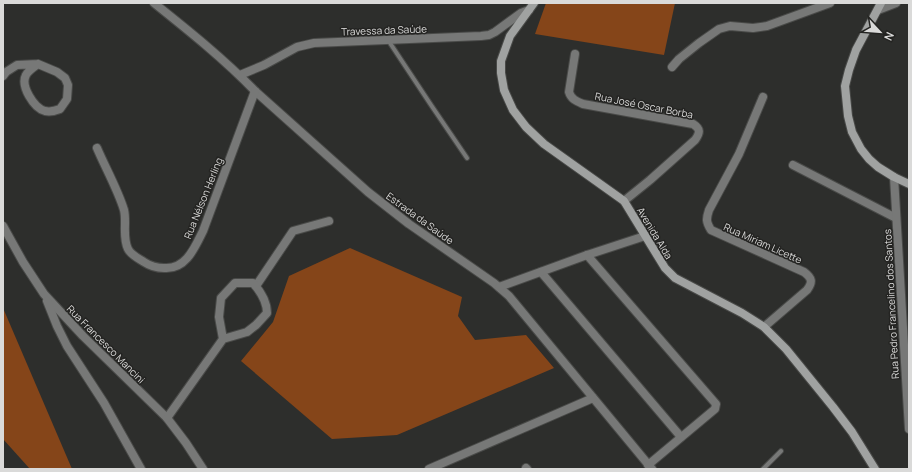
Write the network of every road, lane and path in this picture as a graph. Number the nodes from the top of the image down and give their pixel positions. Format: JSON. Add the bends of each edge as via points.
{"nodes":[{"id":1,"x":154,"y":3,"type":"edge"},
{"id":2,"x":534,"y":3,"type":"edge"},
{"id":3,"x":830,"y":3,"type":"edge"},
{"id":4,"x":896,"y":3,"type":"edge"},
{"id":5,"x":879,"y":7,"type":"edge"},
{"id":6,"x":529,"y":10,"type":"junction"},
{"id":7,"x":388,"y":39,"type":"junction"},
{"id":8,"x":575,"y":54,"type":"dead end"},
{"id":9,"x":38,"y":64,"type":"junction"},
{"id":10,"x":672,"y":67,"type":"dead end"},
{"id":11,"x":240,"y":75,"type":"junction"},
{"id":12,"x":3,"y":76,"type":"edge"},
{"id":13,"x":255,"y":91,"type":"junction"},
{"id":14,"x":763,"y":97,"type":"dead end"},
{"id":15,"x":96,"y":148,"type":"dead end"},
{"id":16,"x":467,"y":158,"type":"dead end"},
{"id":17,"x":793,"y":165,"type":"dead end"},
{"id":18,"x":894,"y":177,"type":"junction"},
{"id":19,"x":909,"y":184,"type":"edge"},
{"id":20,"x":624,"y":201,"type":"junction"},
{"id":21,"x":896,"y":218,"type":"junction"},
{"id":22,"x":329,"y":221,"type":"dead end"},
{"id":23,"x":3,"y":226,"type":"edge"},
{"id":24,"x":645,"y":236,"type":"junction"},
{"id":25,"x":587,"y":255,"type":"junction"},
{"id":26,"x":541,"y":272,"type":"junction"},
{"id":27,"x":256,"y":286,"type":"junction"},
{"id":28,"x":499,"y":287,"type":"junction"},
{"id":29,"x":44,"y":294,"type":"junction"},
{"id":30,"x":764,"y":327,"type":"junction"},
{"id":31,"x":223,"y":339,"type":"junction"},
{"id":32,"x":594,"y":398,"type":"junction"},
{"id":33,"x":167,"y":418,"type":"junction"},
{"id":34,"x":909,"y":430,"type":"edge"},
{"id":35,"x":681,"y":437,"type":"junction"},
{"id":36,"x":781,"y":451,"type":"dead end"},
{"id":37,"x":650,"y":467,"type":"edge"},
{"id":38,"x":142,"y":469,"type":"edge"},
{"id":39,"x":203,"y":469,"type":"edge"},
{"id":40,"x":429,"y":469,"type":"edge"},
{"id":41,"x":763,"y":469,"type":"edge"},
{"id":42,"x":875,"y":469,"type":"edge"}],
"edges":[{"from":1,"to":11,"type":"street","name":"Estrada da Saúde"},
{"from":2,"to":6,"type":"street","name":"Avenida Alda"},
{"from":3,"to":10,"type":"street","via":[[767,26],[730,26],[719,29]]},
{"from":4,"to":5,"type":"street"},
{"from":5,"to":18,"type":"street","via":[[856,50],[845,86],[852,132],[861,149],[868,159]]},
{"from":6,"to":7,"type":"street","name":"Travessa da Saúde","via":[[489,35]]},
{"from":6,"to":20,"type":"street","name":"Avenida Alda","via":[[510,36],[501,61],[504,90],[513,110],[544,144]]},
{"from":7,"to":11,"type":"street","name":"Travessa da Saúde","via":[[314,42],[297,47]]},
{"from":7,"to":16,"type":"lane"},
{"from":8,"to":20,"type":"street","name":"Rua José Oscar Borba","via":[[569,92],[575,100],[583,104],[693,124],[699,130],[695,140]]},
{"from":9,"to":9,"type":"street","via":[[65,78],[68,85],[67,99],[60,109],[44,111],[36,106],[29,96],[25,77]]},
{"from":9,"to":12,"type":"street","via":[[17,64]]},
{"from":11,"to":13,"type":"street","name":"Estrada da Saúde"},
{"from":13,"to":15,"type":"street","name":"Rua Nélson Herling","via":[[203,231],[193,251],[182,263],[170,269],[147,264],[128,250],[125,212]]},
{"from":13,"to":28,"type":"street","name":"Estrada da Saúde","via":[[368,192]]},
{"from":14,"to":30,"type":"street","name":"Rua Miriam Licette","via":[[739,154],[707,218],[711,230],[809,276],[811,280],[807,290]]},
{"from":17,"to":21,"type":"street"},
{"from":18,"to":19,"type":"street"},
{"from":18,"to":21,"type":"street","name":"Rua Pedro Francelino dos Santos"},
{"from":20,"to":24,"type":"street","name":"Avenida Alda"},
{"from":21,"to":34,"type":"street","name":"Rua Pedro Francelino dos Santos"},
{"from":22,"to":27,"type":"street","via":[[293,231]]},
{"from":23,"to":29,"type":"street","name":"Rua Francesco Mancini"},
{"from":24,"to":25,"type":"street"},
{"from":24,"to":30,"type":"street","name":"Avenida Alda","via":[[665,268],[675,278]]},
{"from":25,"to":26,"type":"street"},
{"from":25,"to":35,"type":"street","via":[[716,404],[715,409]]},
{"from":26,"to":28,"type":"street"},
{"from":26,"to":35,"type":"street"},
{"from":27,"to":31,"type":"street","via":[[267,304],[266,313],[247,332]]},
{"from":27,"to":31,"type":"street","via":[[253,283],[235,283],[221,298],[219,316]]},
{"from":28,"to":32,"type":"street","name":"Estrada da Saúde"},
{"from":29,"to":33,"type":"street","name":"Rua Francesco Mancini"},
{"from":29,"to":38,"type":"street","via":[[67,346],[104,402]]},
{"from":30,"to":42,"type":"street","name":"Avenida Alda","via":[[786,349],[833,407]]},
{"from":31,"to":33,"type":"street"},
{"from":32,"to":37,"type":"street","name":"Estrada da Saúde"},
{"from":32,"to":40,"type":"street"},
{"from":33,"to":39,"type":"street","name":"Rua Francesco Mancini"},
{"from":35,"to":37,"type":"street"},
{"from":36,"to":41,"type":"lane"}]}
